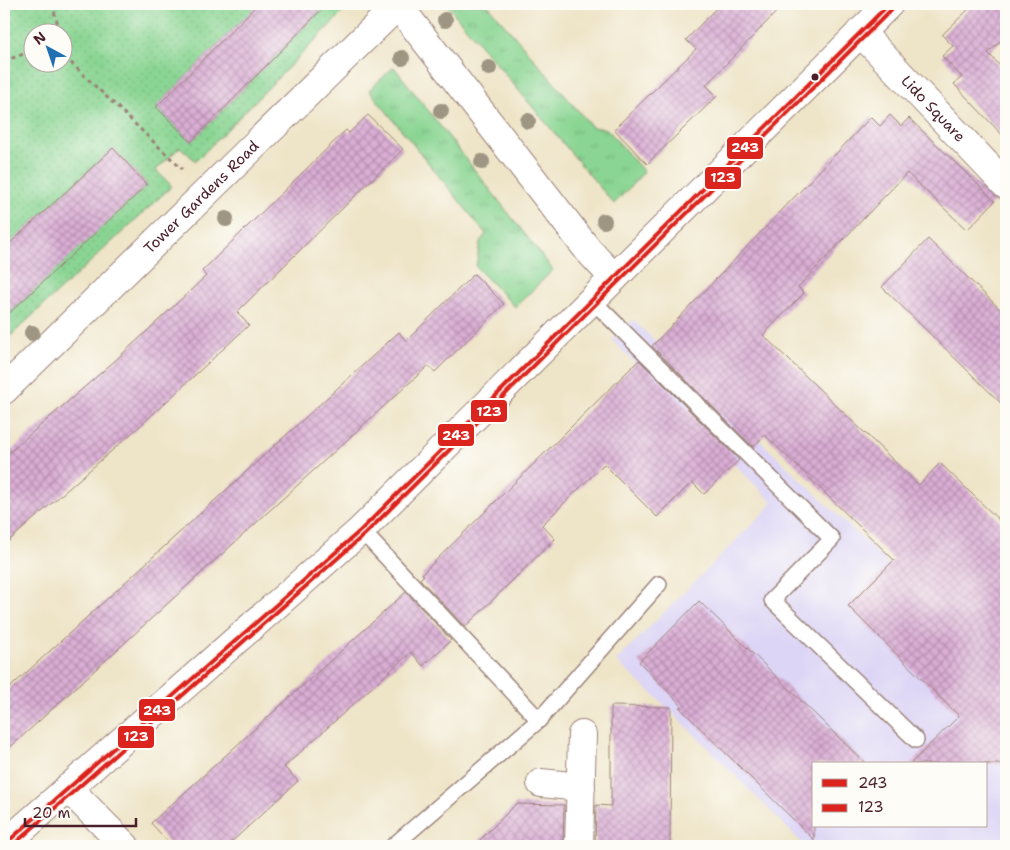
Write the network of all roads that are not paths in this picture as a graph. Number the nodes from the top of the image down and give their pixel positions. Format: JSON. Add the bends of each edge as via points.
{"nodes":[{"id":1,"x":398,"y":4,"type":"edge"},
{"id":2,"x":889,"y":4,"type":"edge"},
{"id":3,"x":860,"y":32,"type":"junction"},
{"id":4,"x":1006,"y":184,"type":"edge"},
{"id":5,"x":614,"y":278,"type":"junction"},
{"id":6,"x":592,"y":300,"type":"junction"},
{"id":7,"x":4,"y":390,"type":"edge"},
{"id":8,"x":361,"y":530,"type":"junction"},
{"id":9,"x":659,"y":584,"type":"dead end"},
{"id":10,"x":539,"y":720,"type":"junction"},
{"id":11,"x":582,"y":735,"type":"dead end"},
{"id":12,"x":916,"y":740,"type":"dead end"},
{"id":13,"x":541,"y":783,"type":"dead end"},
{"id":14,"x":581,"y":787,"type":"junction"},
{"id":15,"x":68,"y":788,"type":"junction"},
{"id":16,"x":4,"y":846,"type":"edge"},
{"id":17,"x":126,"y":846,"type":"edge"},
{"id":18,"x":392,"y":846,"type":"edge"},
{"id":19,"x":578,"y":846,"type":"edge"}],
"edges":[{"from":1,"to":5,"type":"street","via":[[588,250]]},
{"from":1,"to":7,"type":"street","name":"Tower Gardens Road"},
{"from":2,"to":3,"type":"street"},
{"from":3,"to":4,"type":"street","name":"Lido Square"},
{"from":3,"to":5,"type":"street"},
{"from":5,"to":6,"type":"street"},
{"from":6,"to":8,"type":"street"},
{"from":6,"to":12,"type":"lane","via":[[832,538],[772,600]]},
{"from":8,"to":10,"type":"lane"},
{"from":8,"to":15,"type":"street"},
{"from":9,"to":10,"type":"lane"},
{"from":10,"to":18,"type":"lane"},
{"from":11,"to":14,"type":"street"},
{"from":13,"to":14,"type":"street"},
{"from":14,"to":19,"type":"street"},
{"from":15,"to":16,"type":"street"},
{"from":15,"to":17,"type":"street"}]}
